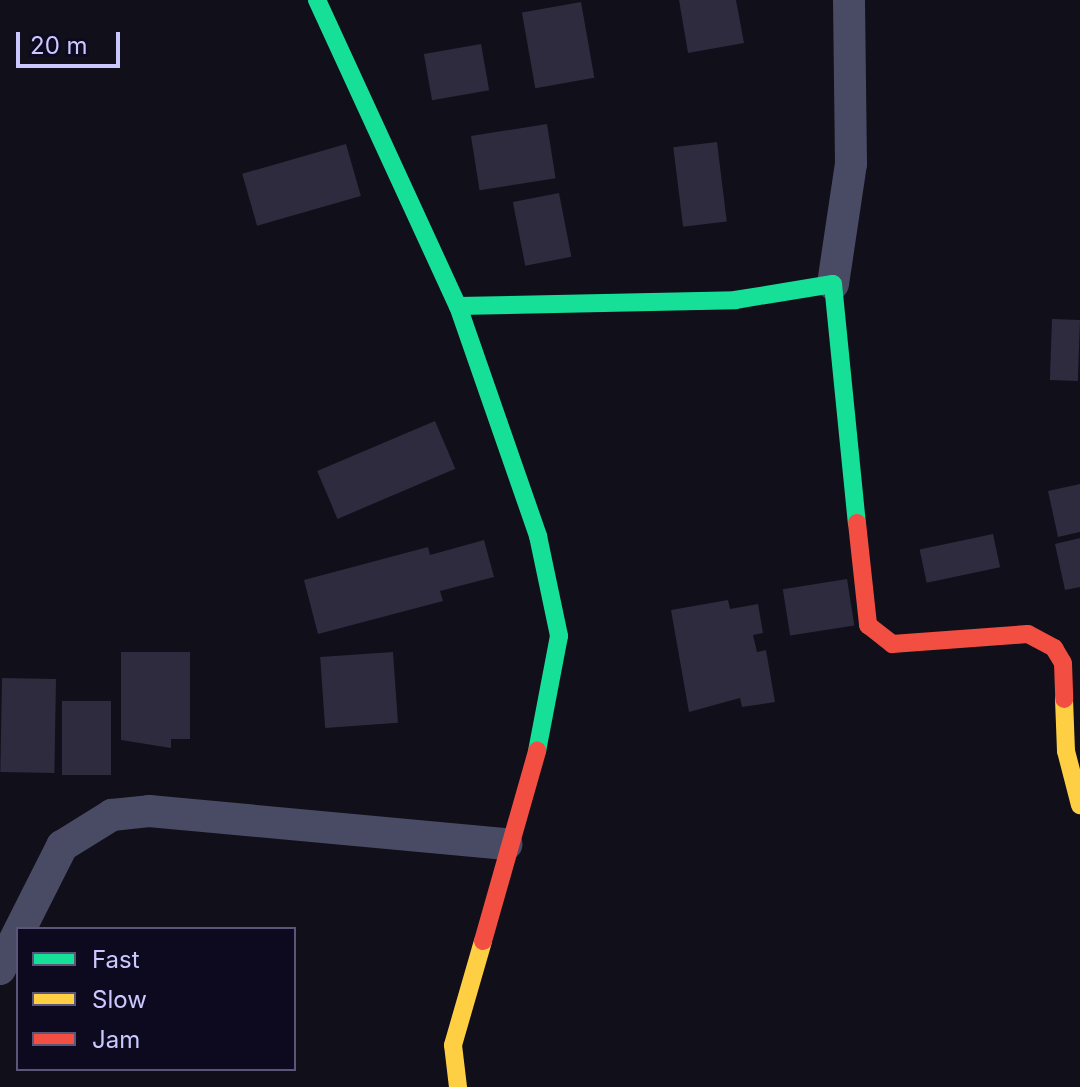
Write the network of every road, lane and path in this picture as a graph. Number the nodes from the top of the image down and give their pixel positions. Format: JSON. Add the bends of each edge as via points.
{"nodes":[{"id":1,"x":317,"y":0,"type":"edge"},
{"id":2,"x":849,"y":0,"type":"edge"},
{"id":3,"x":833,"y":284,"type":"junction"},
{"id":4,"x":458,"y":306,"type":"junction"},
{"id":5,"x":1080,"y":805,"type":"edge"},
{"id":6,"x":506,"y":844,"type":"junction"},
{"id":7,"x":21,"y":927,"type":"edge"},
{"id":8,"x":16,"y":937,"type":"edge"},
{"id":9,"x":0,"y":969,"type":"edge"},
{"id":10,"x":458,"y":1087,"type":"edge"}],
"edges":[{"from":1,"to":4,"type":"main road"},
{"from":2,"to":3,"type":"street","via":[[851,164]]},
{"from":3,"to":4,"type":"main road","via":[[735,300]]},
{"from":3,"to":5,"type":"main road","via":[[868,625],[892,644],[1028,634],[1054,648],[1063,663],[1066,751]]},
{"from":4,"to":6,"type":"main road","via":[[538,536],[559,636],[552,700]]},
{"from":6,"to":7,"type":"street","via":[[149,811],[112,815],[62,846]]},
{"from":6,"to":10,"type":"main road","via":[[453,1045]]},
{"from":8,"to":9,"type":"street"}]}
